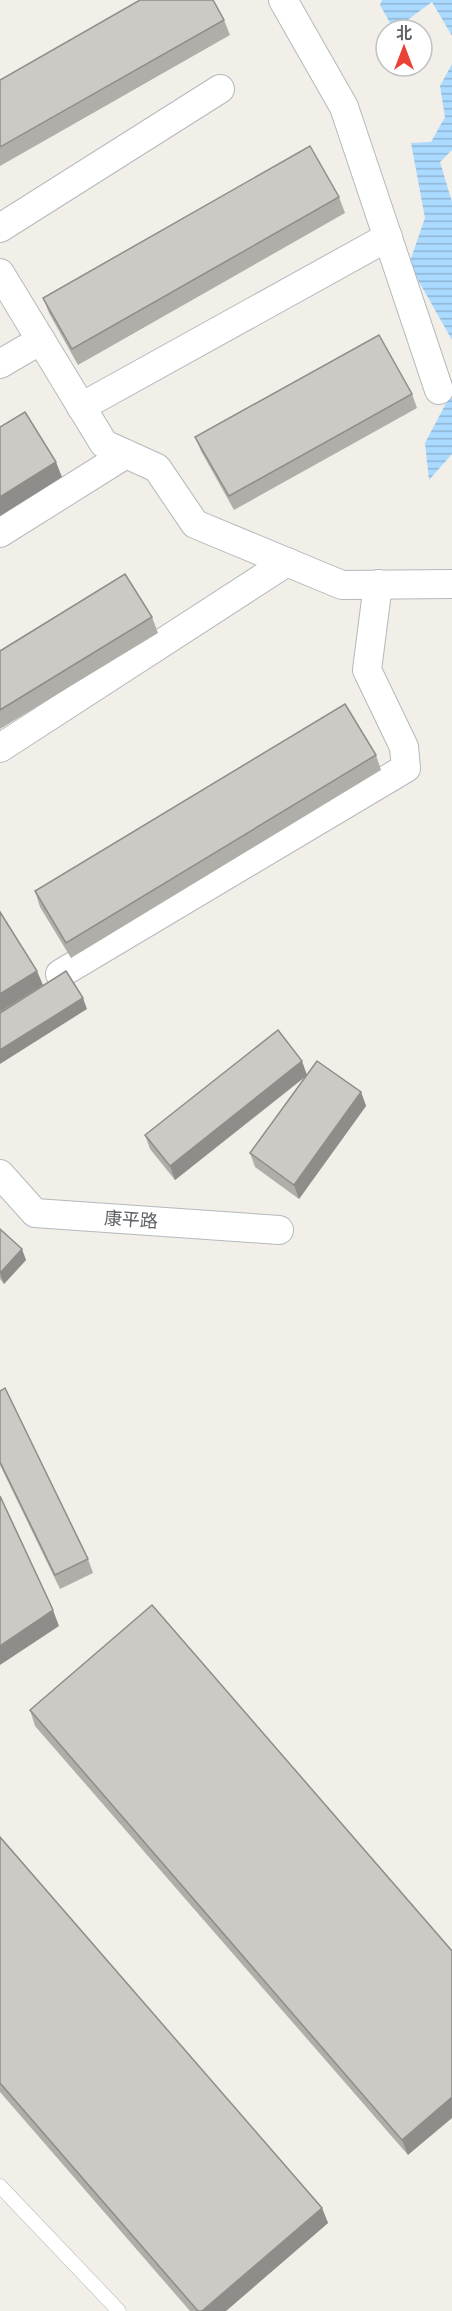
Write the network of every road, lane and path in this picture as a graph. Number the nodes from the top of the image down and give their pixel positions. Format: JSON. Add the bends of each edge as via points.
{"nodes":[{"id":1,"x":283,"y":0,"type":"edge"},
{"id":2,"x":220,"y":89,"type":"dead end"},
{"id":3,"x":0,"y":228,"type":"edge"},
{"id":4,"x":388,"y":237,"type":"junction"},
{"id":5,"x":0,"y":273,"type":"edge"},
{"id":6,"x":41,"y":340,"type":"junction"},
{"id":7,"x":0,"y":364,"type":"edge"},
{"id":8,"x":439,"y":390,"type":"dead end"},
{"id":9,"x":81,"y":407,"type":"junction"},
{"id":10,"x":126,"y":454,"type":"junction"},
{"id":11,"x":0,"y":533,"type":"edge"},
{"id":12,"x":287,"y":562,"type":"junction"},
{"id":13,"x":378,"y":584,"type":"junction"},
{"id":14,"x":452,"y":584,"type":"edge"},
{"id":15,"x":0,"y":748,"type":"edge"},
{"id":16,"x":60,"y":974,"type":"edge"},
{"id":17,"x":0,"y":1174,"type":"edge"},
{"id":18,"x":279,"y":1230,"type":"dead end"},
{"id":19,"x":0,"y":2186,"type":"edge"},
{"id":20,"x":119,"y":2311,"type":"edge"}],
"edges":[{"from":1,"to":4,"type":"street","via":[[344,107]]},
{"from":2,"to":3,"type":"street"},
{"from":4,"to":8,"type":"street"},
{"from":4,"to":9,"type":"street"},
{"from":5,"to":6,"type":"street"},
{"from":6,"to":7,"type":"street"},
{"from":6,"to":9,"type":"street"},
{"from":9,"to":10,"type":"street","via":[[104,444]]},
{"from":10,"to":11,"type":"street"},
{"from":10,"to":12,"type":"street","via":[[157,468],[195,524]]},
{"from":12,"to":13,"type":"street","via":[[342,585]]},
{"from":12,"to":15,"type":"street"},
{"from":13,"to":14,"type":"street"},
{"from":13,"to":16,"type":"street","via":[[367,670],[404,747],[406,768]]},
{"from":17,"to":18,"type":"street","name":"康平路","via":[[35,1213]]},
{"from":19,"to":20,"type":"lane"}]}
